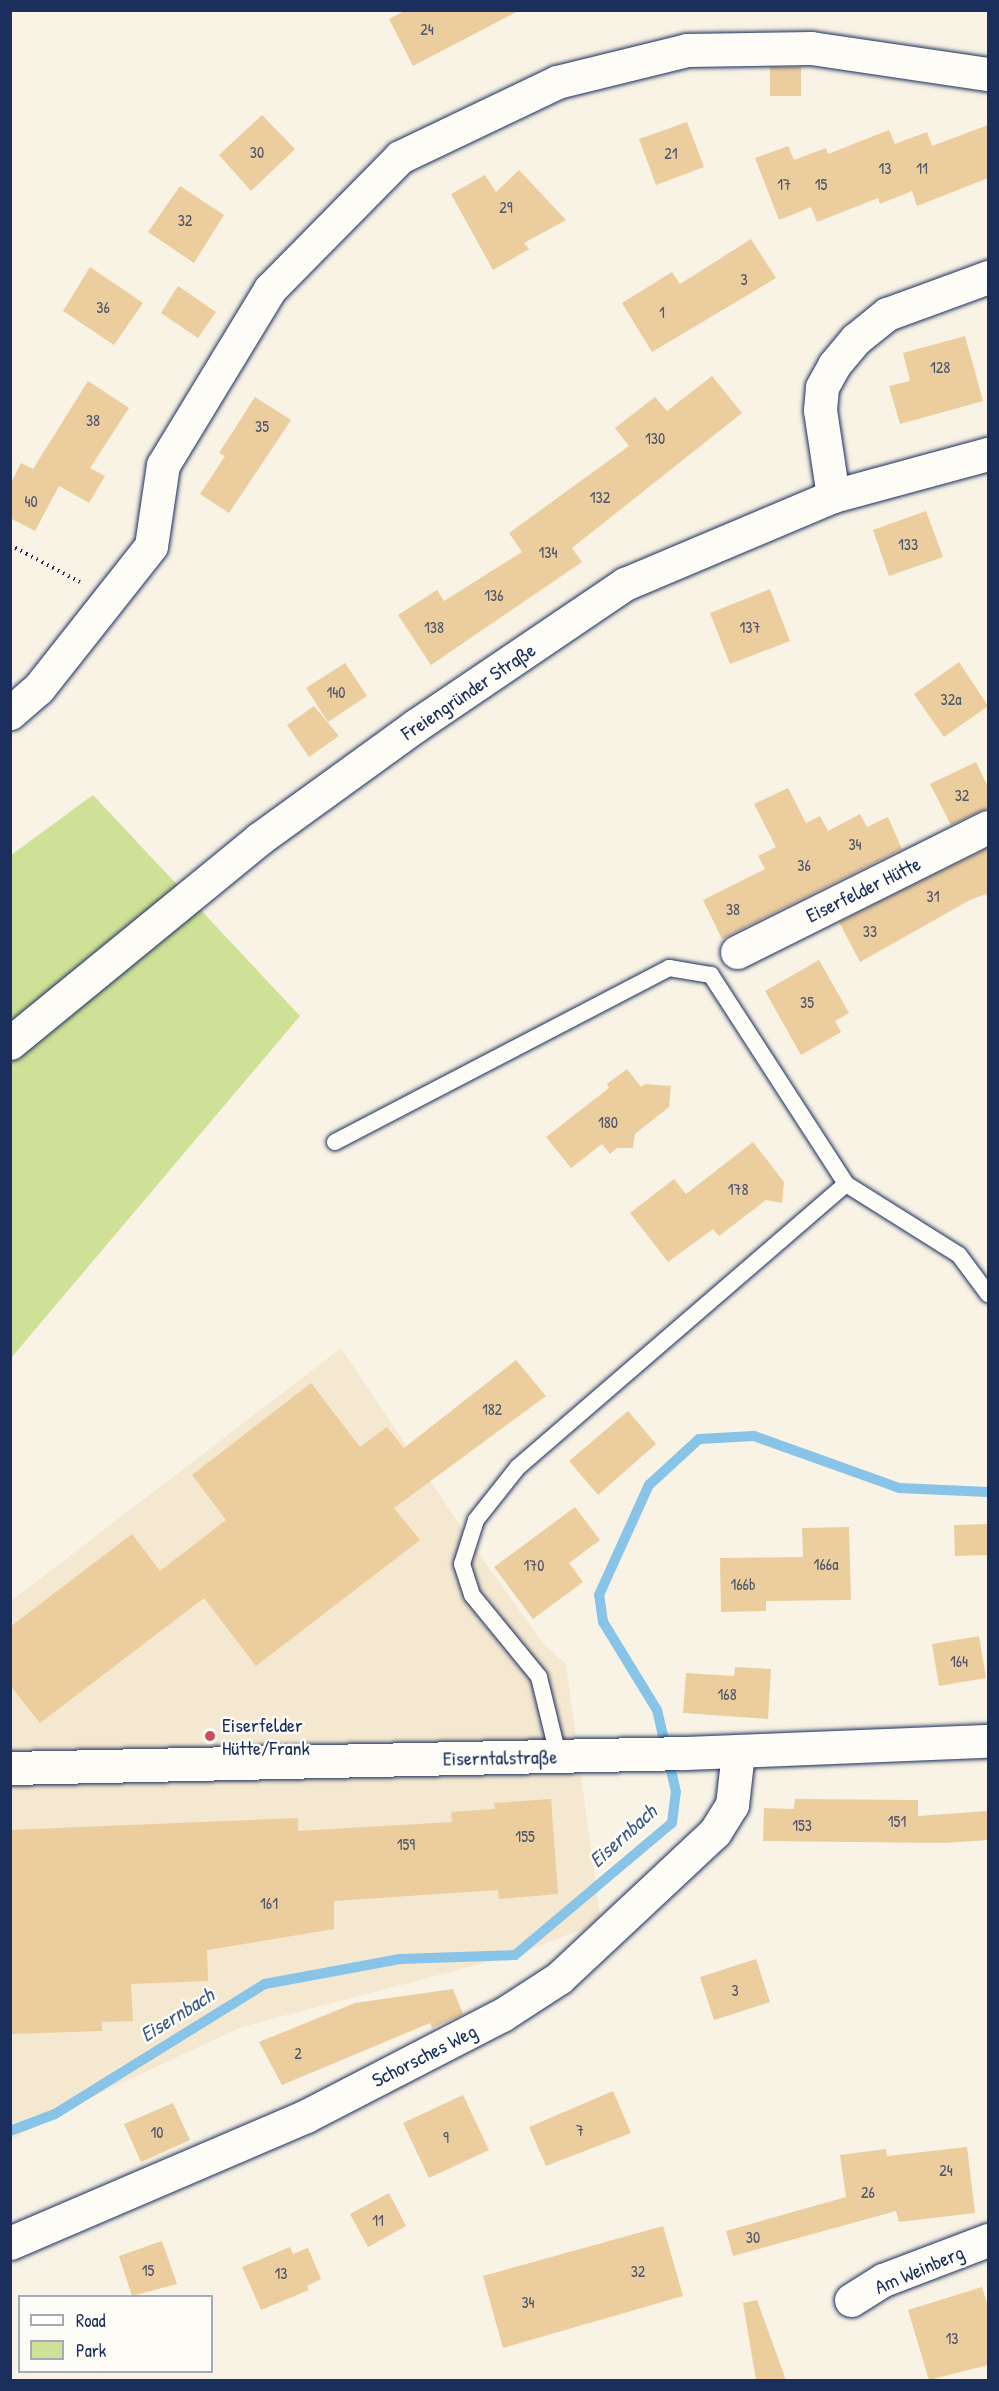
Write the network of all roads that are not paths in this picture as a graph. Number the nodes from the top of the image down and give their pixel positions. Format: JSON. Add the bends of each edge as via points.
{"nodes":[{"id":1,"x":988,"y":74,"type":"edge"},
{"id":2,"x":988,"y":277,"type":"edge"},
{"id":3,"x":988,"y":453,"type":"edge"},
{"id":4,"x":833,"y":496,"type":"junction"},
{"id":5,"x":10,"y":713,"type":"edge"},
{"id":6,"x":988,"y":827,"type":"edge"},
{"id":7,"x":736,"y":951,"type":"dead end"},
{"id":8,"x":10,"y":1043,"type":"edge"},
{"id":9,"x":335,"y":1142,"type":"dead end"},
{"id":10,"x":846,"y":1184,"type":"junction"},
{"id":11,"x":988,"y":1294,"type":"edge"},
{"id":12,"x":988,"y":1740,"type":"edge"},
{"id":13,"x":738,"y":1752,"type":"junction"},
{"id":14,"x":558,"y":1755,"type":"junction"},
{"id":15,"x":10,"y":1768,"type":"edge"},
{"id":16,"x":988,"y":2240,"type":"edge"},
{"id":17,"x":10,"y":2243,"type":"edge"},
{"id":18,"x":851,"y":2300,"type":"dead end"}],
"edges":[{"from":1,"to":5,"type":"street","via":[[811,48],[687,50],[557,82],[400,157],[270,289],[163,465],[151,546],[38,689]]},
{"from":2,"to":4,"type":"street","via":[[887,314],[856,339],[834,366],[822,387],[820,410]]},
{"from":3,"to":4,"type":"street","name":"Freiengründer Straße"},
{"from":4,"to":8,"type":"street","name":"Freiengründer Straße","via":[[625,584],[415,726],[259,839]]},
{"from":6,"to":7,"type":"street","name":"Eiserfelder Hütte"},
{"from":9,"to":10,"type":"lane","via":[[669,968],[711,975]]},
{"from":10,"to":11,"type":"lane","via":[[958,1255]]},
{"from":10,"to":14,"type":"lane","via":[[518,1467],[476,1520],[462,1564],[472,1595],[539,1677]]},
{"from":12,"to":13,"type":"street","name":"Eiserntalstraße"},
{"from":13,"to":14,"type":"street","name":"Eiserntalstraße"},
{"from":13,"to":17,"type":"street","name":"Schorsches Weg","via":[[732,1804],[715,1832],[559,1978],[493,2020],[306,2116]]},
{"from":14,"to":15,"type":"street","name":"Eiserntalstraße"},
{"from":16,"to":18,"type":"street","name":"Am Weinberg","via":[[883,2280]]}]}
